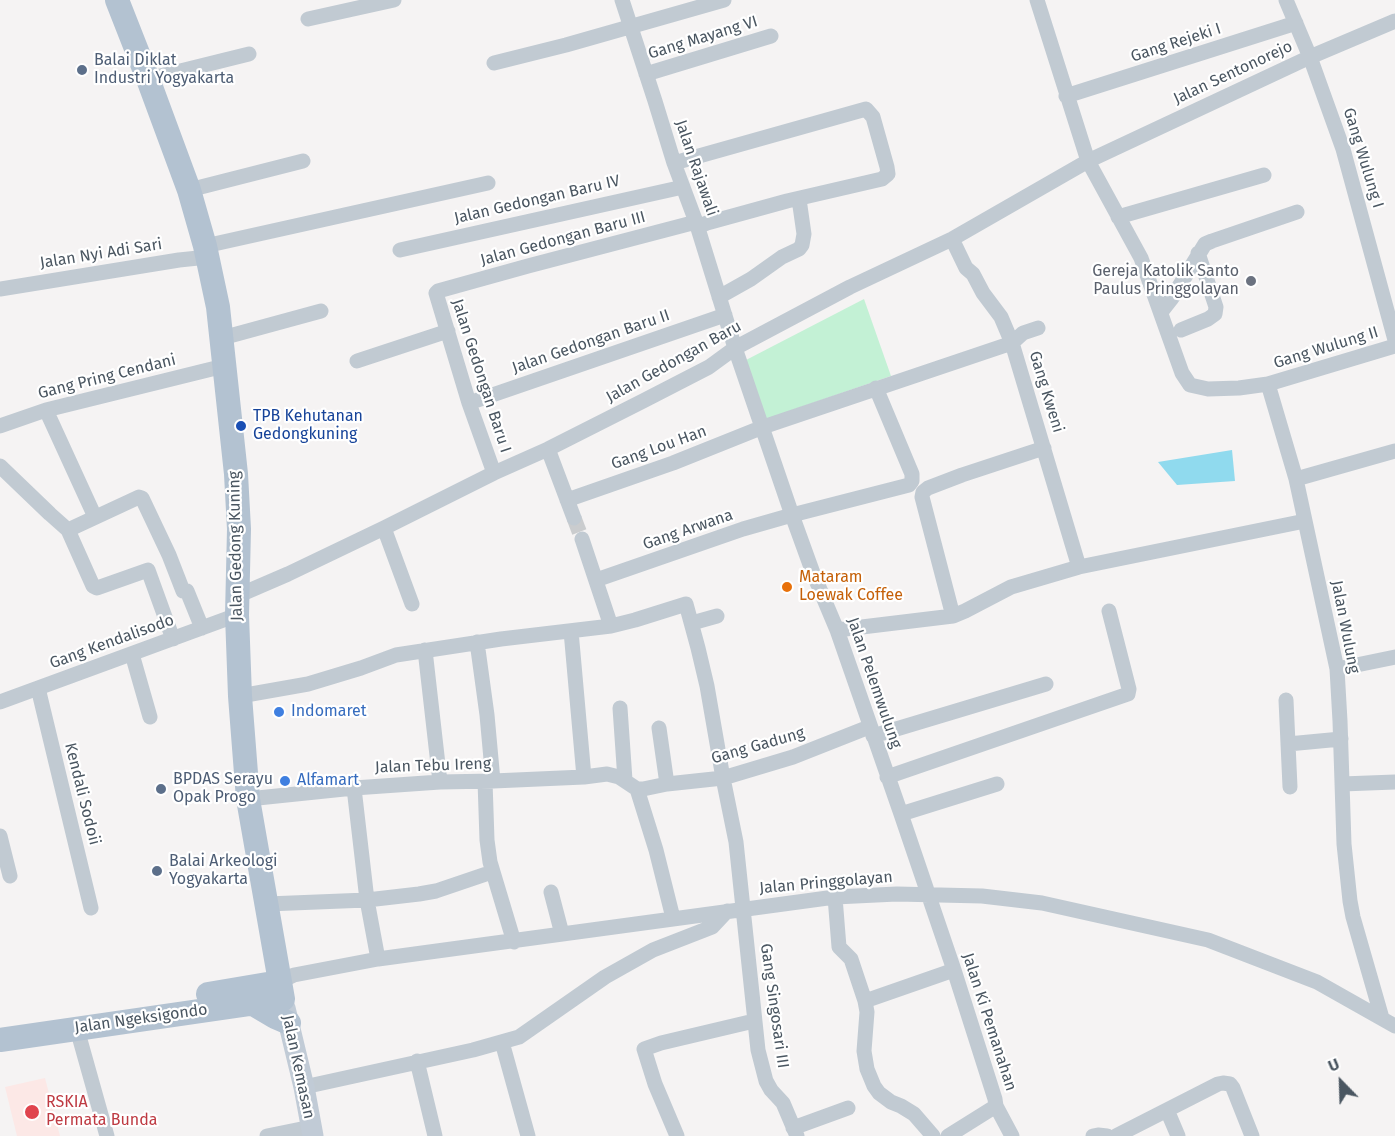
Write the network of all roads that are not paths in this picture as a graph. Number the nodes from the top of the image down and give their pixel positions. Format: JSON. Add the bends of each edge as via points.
{"nodes":[{"id":1,"x":394,"y":0,"type":"edge"},
{"id":2,"x":622,"y":0,"type":"edge"},
{"id":3,"x":724,"y":0,"type":"edge"},
{"id":4,"x":1037,"y":0,"type":"edge"},
{"id":5,"x":1286,"y":0,"type":"edge"},
{"id":6,"x":120,"y":1,"type":"edge"},
{"id":7,"x":308,"y":19,"type":"dead end"},
{"id":8,"x":1395,"y":21,"type":"edge"},
{"id":9,"x":1296,"y":24,"type":"junction"},
{"id":10,"x":630,"y":26,"type":"junction"},
{"id":11,"x":771,"y":36,"type":"dead end"},
{"id":12,"x":249,"y":54,"type":"dead end"},
{"id":13,"x":1310,"y":57,"type":"junction"},
{"id":14,"x":494,"y":63,"type":"dead end"},
{"id":15,"x":646,"y":74,"type":"junction"},
{"id":16,"x":148,"y":79,"type":"junction"},
{"id":17,"x":1066,"y":96,"type":"junction"},
{"id":18,"x":303,"y":160,"type":"dead end"},
{"id":19,"x":1088,"y":161,"type":"junction"},
{"id":20,"x":674,"y":163,"type":"junction"},
{"id":21,"x":1264,"y":175,"type":"dead end"},
{"id":22,"x":488,"y":183,"type":"dead end"},
{"id":23,"x":683,"y":187,"type":"junction"},
{"id":24,"x":189,"y":190,"type":"junction"},
{"id":25,"x":799,"y":199,"type":"junction"},
{"id":26,"x":1298,"y":212,"type":"dead end"},
{"id":27,"x":1118,"y":217,"type":"junction"},
{"id":28,"x":697,"y":225,"type":"junction"},
{"id":29,"x":952,"y":239,"type":"junction"},
{"id":30,"x":400,"y":250,"type":"dead end"},
{"id":31,"x":206,"y":251,"type":"junction"},
{"id":32,"x":1198,"y":254,"type":"junction"},
{"id":33,"x":0,"y":289,"type":"edge"},
{"id":34,"x":438,"y":291,"type":"joint"},
{"id":35,"x":719,"y":297,"type":"junction"},
{"id":36,"x":321,"y":311,"type":"dead end"},
{"id":37,"x":1161,"y":312,"type":"junction"},
{"id":38,"x":725,"y":315,"type":"junction"},
{"id":39,"x":1038,"y":328,"type":"dead end"},
{"id":40,"x":448,"y":331,"type":"junction"},
{"id":41,"x":1174,"y":332,"type":"junction"},
{"id":42,"x":222,"y":338,"type":"junction"},
{"id":43,"x":1395,"y":340,"type":"edge"},
{"id":44,"x":1012,"y":343,"type":"junction"},
{"id":45,"x":1395,"y":346,"type":"edge"},
{"id":46,"x":735,"y":348,"type":"junction"},
{"id":47,"x":357,"y":361,"type":"dead end"},
{"id":48,"x":224,"y":366,"type":"junction"},
{"id":49,"x":1268,"y":384,"type":"junction"},
{"id":50,"x":876,"y":388,"type":"junction"},
{"id":51,"x":469,"y":403,"type":"junction"},
{"id":52,"x":46,"y":410,"type":"junction"},
{"id":53,"x":0,"y":426,"type":"edge"},
{"id":54,"x":763,"y":427,"type":"junction"},
{"id":55,"x":1044,"y":448,"type":"junction"},
{"id":56,"x":548,"y":449,"type":"junction"},
{"id":57,"x":1395,"y":451,"type":"edge"},
{"id":58,"x":0,"y":466,"type":"edge"},
{"id":59,"x":494,"y":473,"type":"junction"},
{"id":60,"x":1296,"y":479,"type":"junction"},
{"id":61,"x":567,"y":500,"type":"junction"},
{"id":62,"x":792,"y":515,"type":"junction"},
{"id":63,"x":95,"y":517,"type":"junction"},
{"id":64,"x":574,"y":518,"type":"tunnel mouth"},
{"id":65,"x":1305,"y":521,"type":"junction"},
{"id":66,"x":384,"y":528,"type":"junction"},
{"id":67,"x":68,"y":530,"type":"junction"},
{"id":68,"x":582,"y":539,"type":"tunnel mouth"},
{"id":69,"x":1079,"y":567,"type":"junction"},
{"id":70,"x":596,"y":580,"type":"junction"},
{"id":71,"x":412,"y":604,"type":"dead end"},
{"id":72,"x":237,"y":606,"type":"junction"},
{"id":73,"x":1109,"y":611,"type":"dead end"},
{"id":74,"x":717,"y":616,"type":"dead end"},
{"id":75,"x":953,"y":616,"type":"junction"},
{"id":76,"x":692,"y":623,"type":"junction"},
{"id":77,"x":610,"y":626,"type":"junction"},
{"id":78,"x":202,"y":628,"type":"junction"},
{"id":79,"x":837,"y":630,"type":"junction"},
{"id":80,"x":571,"y":631,"type":"junction"},
{"id":81,"x":173,"y":639,"type":"junction"},
{"id":82,"x":477,"y":642,"type":"junction"},
{"id":83,"x":425,"y":650,"type":"junction"},
{"id":84,"x":132,"y":654,"type":"junction"},
{"id":85,"x":1395,"y":657,"type":"edge"},
{"id":86,"x":1337,"y":669,"type":"junction"},
{"id":87,"x":1046,"y":684,"type":"dead end"},
{"id":88,"x":38,"y":688,"type":"junction"},
{"id":89,"x":240,"y":696,"type":"junction"},
{"id":90,"x":1286,"y":700,"type":"dead end"},
{"id":91,"x":0,"y":702,"type":"edge"},
{"id":92,"x":620,"y":708,"type":"dead end"},
{"id":93,"x":150,"y":717,"type":"dead end"},
{"id":94,"x":659,"y":728,"type":"dead end"},
{"id":95,"x":871,"y":731,"type":"junction"},
{"id":96,"x":1341,"y":740,"type":"junction"},
{"id":97,"x":1288,"y":744,"type":"junction"},
{"id":98,"x":584,"y":777,"type":"junction"},
{"id":99,"x":887,"y":777,"type":"junction"},
{"id":100,"x":723,"y":778,"type":"junction"},
{"id":101,"x":489,"y":781,"type":"junction"},
{"id":102,"x":440,"y":782,"type":"junction"},
{"id":103,"x":1395,"y":782,"type":"edge"},
{"id":104,"x":631,"y":784,"type":"junction"},
{"id":105,"x":667,"y":784,"type":"junction"},
{"id":106,"x":997,"y":784,"type":"dead end"},
{"id":107,"x":1342,"y":784,"type":"junction"},
{"id":108,"x":354,"y":788,"type":"junction"},
{"id":109,"x":1290,"y":788,"type":"dead end"},
{"id":110,"x":248,"y":799,"type":"junction"},
{"id":111,"x":901,"y":814,"type":"junction"},
{"id":112,"x":0,"y":836,"type":"edge"},
{"id":113,"x":492,"y":872,"type":"junction"},
{"id":114,"x":10,"y":876,"type":"dead end"},
{"id":115,"x":551,"y":892,"type":"dead end"},
{"id":116,"x":928,"y":896,"type":"junction"},
{"id":117,"x":835,"y":897,"type":"junction"},
{"id":118,"x":367,"y":900,"type":"junction"},
{"id":119,"x":267,"y":904,"type":"junction"},
{"id":120,"x":91,"y":908,"type":"dead end"},
{"id":121,"x":743,"y":909,"type":"junction"},
{"id":122,"x":727,"y":911,"type":"junction"},
{"id":123,"x":674,"y":918,"type":"junction"},
{"id":124,"x":562,"y":934,"type":"junction"},
{"id":125,"x":514,"y":942,"type":"junction"},
{"id":126,"x":378,"y":959,"type":"junction"},
{"id":127,"x":954,"y":970,"type":"junction"},
{"id":128,"x":281,"y":991,"type":"junction"},
{"id":129,"x":865,"y":1000,"type":"junction"},
{"id":130,"x":254,"y":1004,"type":"junction"},
{"id":131,"x":1382,"y":1018,"type":"junction"},
{"id":132,"x":754,"y":1021,"type":"junction"},
{"id":133,"x":289,"y":1023,"type":"junction"},
{"id":134,"x":0,"y":1025,"type":"edge"},
{"id":135,"x":1395,"y":1026,"type":"edge"},
{"id":136,"x":77,"y":1029,"type":"junction"},
{"id":137,"x":0,"y":1040,"type":"edge"},
{"id":138,"x":502,"y":1042,"type":"junction"},
{"id":139,"x":417,"y":1061,"type":"junction"},
{"id":140,"x":304,"y":1087,"type":"junction"},
{"id":141,"x":996,"y":1106,"type":"junction"},
{"id":142,"x":848,"y":1108,"type":"dead end"},
{"id":143,"x":1167,"y":1110,"type":"junction"},
{"id":144,"x":312,"y":1131,"type":"edge"},
{"id":145,"x":795,"y":1132,"type":"edge"},
{"id":146,"x":107,"y":1136,"type":"edge"},
{"id":147,"x":267,"y":1136,"type":"edge"},
{"id":148,"x":435,"y":1136,"type":"edge"},
{"id":149,"x":528,"y":1136,"type":"edge"},
{"id":150,"x":677,"y":1136,"type":"edge"},
{"id":151,"x":933,"y":1136,"type":"edge"},
{"id":152,"x":948,"y":1136,"type":"edge"},
{"id":153,"x":1012,"y":1136,"type":"edge"},
{"id":154,"x":1093,"y":1136,"type":"edge"},
{"id":155,"x":1107,"y":1136,"type":"edge"},
{"id":156,"x":1116,"y":1136,"type":"edge"},
{"id":157,"x":1178,"y":1136,"type":"edge"},
{"id":158,"x":1252,"y":1136,"type":"edge"}],
"edges":[{"from":1,"to":7,"type":"street"},
{"from":2,"to":10,"type":"street","name":"Jalan Rajawali"},
{"from":3,"to":10,"type":"street"},
{"from":4,"to":17,"type":"street"},
{"from":5,"to":9,"type":"street","name":"Gang Wulung I"},
{"from":6,"to":16,"type":"main road","name":"Jalan Gedong Kuning"},
{"from":8,"to":13,"type":"street","name":"Jalan Sentonorejo"},
{"from":9,"to":13,"type":"street","name":"Gang Wulung I"},
{"from":9,"to":17,"type":"street","name":"Gang Rejeki I"},
{"from":10,"to":14,"type":"street"},
{"from":10,"to":15,"type":"street","name":"Jalan Rajawali"},
{"from":11,"to":15,"type":"street","name":"Gang Mayang VI"},
{"from":12,"to":16,"type":"street"},
{"from":13,"to":19,"type":"street","name":"Jalan Sentonorejo"},
{"from":13,"to":43,"type":"street","name":"Gang Wulung I","via":[[1342,149]]},
{"from":15,"to":20,"type":"street","name":"Jalan Rajawali"},
{"from":16,"to":24,"type":"main road","name":"Jalan Gedong Kuning"},
{"from":17,"to":19,"type":"street"},
{"from":18,"to":24,"type":"street"},
{"from":19,"to":27,"type":"street"},
{"from":19,"to":29,"type":"street","name":"Jalan Gedongan Baru"},
{"from":20,"to":23,"type":"street","name":"Jalan Rajawali"},
{"from":20,"to":25,"type":"street","name":"Jalan Gedongan Baru III","via":[[866,109],[873,117],[888,174],[882,179]]},
{"from":21,"to":27,"type":"street"},
{"from":22,"to":31,"type":"street","name":"Jalan Nyi Adi Sari"},
{"from":23,"to":28,"type":"street","name":"Jalan Rajawali"},
{"from":23,"to":30,"type":"street","name":"Jalan Gedongan Baru IV"},
{"from":24,"to":31,"type":"main road","name":"Jalan Gedong Kuning"},
{"from":25,"to":28,"type":"street","name":"Jalan Gedongan Baru III"},
{"from":25,"to":35,"type":"street","via":[[804,234],[799,249]]},
{"from":26,"to":32,"type":"street","via":[[1212,241]]},
{"from":27,"to":37,"type":"street","via":[[1142,258]]},
{"from":28,"to":34,"type":"street","name":"Jalan Gedongan Baru III"},
{"from":28,"to":35,"type":"street","name":"Jalan Rajawali"},
{"from":29,"to":44,"type":"street","name":"Gang Kweni","via":[[966,268],[1001,317]]},
{"from":29,"to":46,"type":"street","name":"Jalan Gedongan Baru"},
{"from":31,"to":33,"type":"street","name":"Jalan Nyi Adi Sari"},
{"from":31,"to":42,"type":"main road","name":"Jalan Gedong Kuning"},
{"from":32,"to":37,"type":"street"},
{"from":32,"to":41,"type":"street","via":[[1215,314]]},
{"from":34,"to":40,"type":"street","name":"Jalan Gedongan Baru I"},
{"from":35,"to":38,"type":"street","name":"Jalan Rajawali"},
{"from":36,"to":42,"type":"street"},
{"from":37,"to":41,"type":"street"},
{"from":38,"to":46,"type":"street","name":"Jalan Rajawali"},
{"from":38,"to":51,"type":"street","name":"Jalan Gedongan Baru II"},
{"from":39,"to":44,"type":"street","name":"Gang Lou Han","via":[[1023,333]]},
{"from":40,"to":47,"type":"street"},
{"from":40,"to":51,"type":"street","name":"Jalan Gedongan Baru I"},
{"from":41,"to":49,"type":"street","via":[[1182,373],[1190,385],[1208,389]]},
{"from":42,"to":48,"type":"main road","name":"Jalan Gedong Kuning"},
{"from":44,"to":50,"type":"street","name":"Gang Lou Han"},
{"from":44,"to":55,"type":"street","name":"Gang Kweni"},
{"from":45,"to":49,"type":"street","name":"Gang Wulung II"},
{"from":46,"to":54,"type":"street","name":"Jalan Pelemwulung"},
{"from":46,"to":56,"type":"street","name":"Jalan Gedongan Baru","via":[[709,367]]},
{"from":48,"to":52,"type":"street","name":"Gang Pring Cendani"},
{"from":48,"to":72,"type":"main road","name":"Jalan Gedong Kuning","via":[[239,529]]},
{"from":49,"to":60,"type":"street","name":"Jalan Wulung"},
{"from":50,"to":54,"type":"street","name":"Gang Lou Han"},
{"from":50,"to":62,"type":"street","name":"Gang Arwana","via":[[912,474],[911,483]]},
{"from":51,"to":59,"type":"street","name":"Jalan Gedongan Baru I"},
{"from":52,"to":53,"type":"street","name":"Gang Pring Cendani"},
{"from":52,"to":63,"type":"street"},
{"from":54,"to":61,"type":"street","name":"Gang Lou Han"},
{"from":54,"to":62,"type":"street","name":"Jalan Pelemwulung"},
{"from":55,"to":69,"type":"street","name":"Gang Kweni"},
{"from":55,"to":75,"type":"street","via":[[923,492]]},
{"from":56,"to":59,"type":"street","name":"Jalan Gedongan Baru"},
{"from":56,"to":61,"type":"street"},
{"from":57,"to":60,"type":"street"},
{"from":58,"to":67,"type":"street"},
{"from":59,"to":66,"type":"street","name":"Jalan Gedongan Baru"},
{"from":60,"to":65,"type":"street","name":"Jalan Wulung"},
{"from":61,"to":64,"type":"street"},
{"from":62,"to":70,"type":"street","name":"Gang Arwana"},
{"from":62,"to":79,"type":"street","name":"Jalan Pelemwulung"},
{"from":63,"to":67,"type":"street"},
{"from":63,"to":78,"type":"street","via":[[142,498]]},
{"from":65,"to":69,"type":"street"},
{"from":65,"to":86,"type":"street","name":"Jalan Wulung"},
{"from":66,"to":71,"type":"street"},
{"from":66,"to":72,"type":"street","name":"Jalan Gedongan Baru","via":[[288,574]]},
{"from":67,"to":81,"type":"street","via":[[97,588],[148,570]]},
{"from":68,"to":70,"type":"street"},
{"from":69,"to":75,"type":"street","via":[[1011,587]]},
{"from":70,"to":77,"type":"street"},
{"from":72,"to":78,"type":"street","name":"Gang Kendalisodo"},
{"from":72,"to":89,"type":"main road","name":"Jalan Gedong Kuning"},
{"from":73,"to":99,"type":"street","via":[[1128,694]]},
{"from":74,"to":76,"type":"street"},
{"from":75,"to":79,"type":"street"},
{"from":76,"to":77,"type":"street","name":"Gang Singosari III","via":[[686,604]]},
{"from":76,"to":100,"type":"street","name":"Gang Singosari III"},
{"from":77,"to":80,"type":"street"},
{"from":78,"to":81,"type":"street","name":"Gang Kendalisodo"},
{"from":79,"to":95,"type":"street","name":"Jalan Pelemwulung"},
{"from":80,"to":82,"type":"street"},
{"from":80,"to":98,"type":"street"},
{"from":81,"to":84,"type":"street","name":"Gang Kendalisodo"},
{"from":82,"to":83,"type":"street"},
{"from":82,"to":101,"type":"street","via":[[487,715]]},
{"from":83,"to":89,"type":"street","via":[[389,657],[308,684]]},
{"from":83,"to":102,"type":"street"},
{"from":84,"to":88,"type":"street","name":"Gang Kendalisodo"},
{"from":84,"to":93,"type":"street"},
{"from":85,"to":86,"type":"street"},
{"from":86,"to":96,"type":"street","name":"Jalan Wulung"},
{"from":87,"to":95,"type":"street","name":"Gang Gadung"},
{"from":88,"to":91,"type":"street","name":"Gang Kendalisodo"},
{"from":88,"to":120,"type":"street","name":"Kendali Sodoii"},
{"from":89,"to":110,"type":"main road","name":"Jalan Gedong Kuning"},
{"from":90,"to":97,"type":"street"},
{"from":92,"to":104,"type":"street"},
{"from":94,"to":105,"type":"street"},
{"from":95,"to":99,"type":"street","name":"Jalan Pelemwulung"},
{"from":95,"to":100,"type":"street","name":"Gang Gadung"},
{"from":96,"to":97,"type":"street"},
{"from":96,"to":107,"type":"street","name":"Jalan Wulung"},
{"from":97,"to":109,"type":"street"},
{"from":98,"to":101,"type":"street","name":"Jalan Tebu Ireng"},
{"from":98,"to":104,"type":"street","name":"Gang Gadung","via":[[607,774]]},
{"from":99,"to":111,"type":"street","name":"Jalan Pelemwulung"},
{"from":100,"to":105,"type":"street","name":"Gang Gadung"},
{"from":100,"to":121,"type":"street","name":"Gang Singosari III","via":[[736,842]]},
{"from":101,"to":102,"type":"street","name":"Jalan Tebu Ireng"},
{"from":101,"to":113,"type":"street","via":[[488,854]]},
{"from":102,"to":108,"type":"street","name":"Jalan Tebu Ireng"},
{"from":103,"to":107,"type":"street"},
{"from":104,"to":105,"type":"street","name":"Gang Gadung","via":[[643,789]]},
{"from":104,"to":123,"type":"street","via":[[656,850]]},
{"from":106,"to":111,"type":"street"},
{"from":107,"to":131,"type":"street","name":"Jalan Wulung","via":[[1350,900]]},
{"from":108,"to":110,"type":"street","name":"Jalan Tebu Ireng"},
{"from":108,"to":118,"type":"street"},
{"from":110,"to":119,"type":"main road","name":"Jalan Gedong Kuning"},
{"from":111,"to":116,"type":"street","name":"Jalan Pelemwulung"},
{"from":112,"to":114,"type":"street"},
{"from":113,"to":118,"type":"street","via":[[436,891]]},
{"from":113,"to":125,"type":"street"},
{"from":115,"to":124,"type":"street"},
{"from":116,"to":117,"type":"street","name":"Jalan Pringgolayan"},
{"from":116,"to":127,"type":"street","name":"Jalan Ki Pemanahan"},
{"from":116,"to":131,"type":"street","name":"Jalan Pringgolayan","via":[[982,896],[1042,903],[1208,940],[1317,982]]},
{"from":117,"to":121,"type":"street","name":"Jalan Pringgolayan"},
{"from":117,"to":129,"type":"street","via":[[840,947],[851,959]]},
{"from":118,"to":119,"type":"street"},
{"from":118,"to":126,"type":"street"},
{"from":119,"to":128,"type":"main road","name":"Jalan Gedong Kuning"},
{"from":121,"to":122,"type":"street","name":"Jalan Pringgolayan"},
{"from":121,"to":132,"type":"street","name":"Gang Singosari III"},
{"from":122,"to":123,"type":"street","name":"Jalan Pringgolayan"},
{"from":122,"to":138,"type":"street","via":[[712,927],[629,962],[519,1036]]},
{"from":123,"to":124,"type":"street","name":"Jalan Pringgolayan"},
{"from":124,"to":125,"type":"street","name":"Jalan Pringgolayan"},
{"from":125,"to":126,"type":"street","name":"Jalan Pringgolayan"},
{"from":126,"to":128,"type":"street","name":"Jalan Pringgolayan","via":[[294,975]]},
{"from":127,"to":129,"type":"street"},
{"from":127,"to":141,"type":"street","name":"Jalan Ki Pemanahan"},
{"from":128,"to":130,"type":"main road","name":"Jalan Ngeksigondo"},
{"from":128,"to":133,"type":"street","name":"Jalan Kemasan"},
{"from":128,"to":134,"type":"main road","name":"Jalan Ngeksigondo"},
{"from":129,"to":151,"type":"street","via":[[865,1059],[874,1086],[885,1098],[914,1114]]},
{"from":130,"to":133,"type":"main road"},
{"from":130,"to":136,"type":"main road","name":"Jalan Ngeksigondo"},
{"from":131,"to":135,"type":"street","name":"Jalan Pringgolayan"},
{"from":132,"to":145,"type":"street","name":"Gang Singosari III","via":[[766,1081],[783,1103]]},
{"from":132,"to":150,"type":"street","via":[[644,1049]]},
{"from":133,"to":140,"type":"street","name":"Jalan Kemasan"},
{"from":136,"to":137,"type":"main road","name":"Jalan Ngeksigondo"},
{"from":136,"to":146,"type":"street"},
{"from":138,"to":139,"type":"street"},
{"from":138,"to":149,"type":"street"},
{"from":139,"to":140,"type":"street"},
{"from":139,"to":148,"type":"street"},
{"from":140,"to":144,"type":"street","name":"Jalan Kemasan"},
{"from":141,"to":152,"type":"street","name":"Jalan Ki Pemanahan"},
{"from":141,"to":153,"type":"street"},
{"from":142,"to":145,"type":"street"},
{"from":143,"to":156,"type":"street"},
{"from":143,"to":157,"type":"street"},
{"from":143,"to":158,"type":"street","via":[[1218,1084],[1230,1084]]},
{"from":144,"to":147,"type":"street"},
{"from":154,"to":155,"type":"street"}]}
